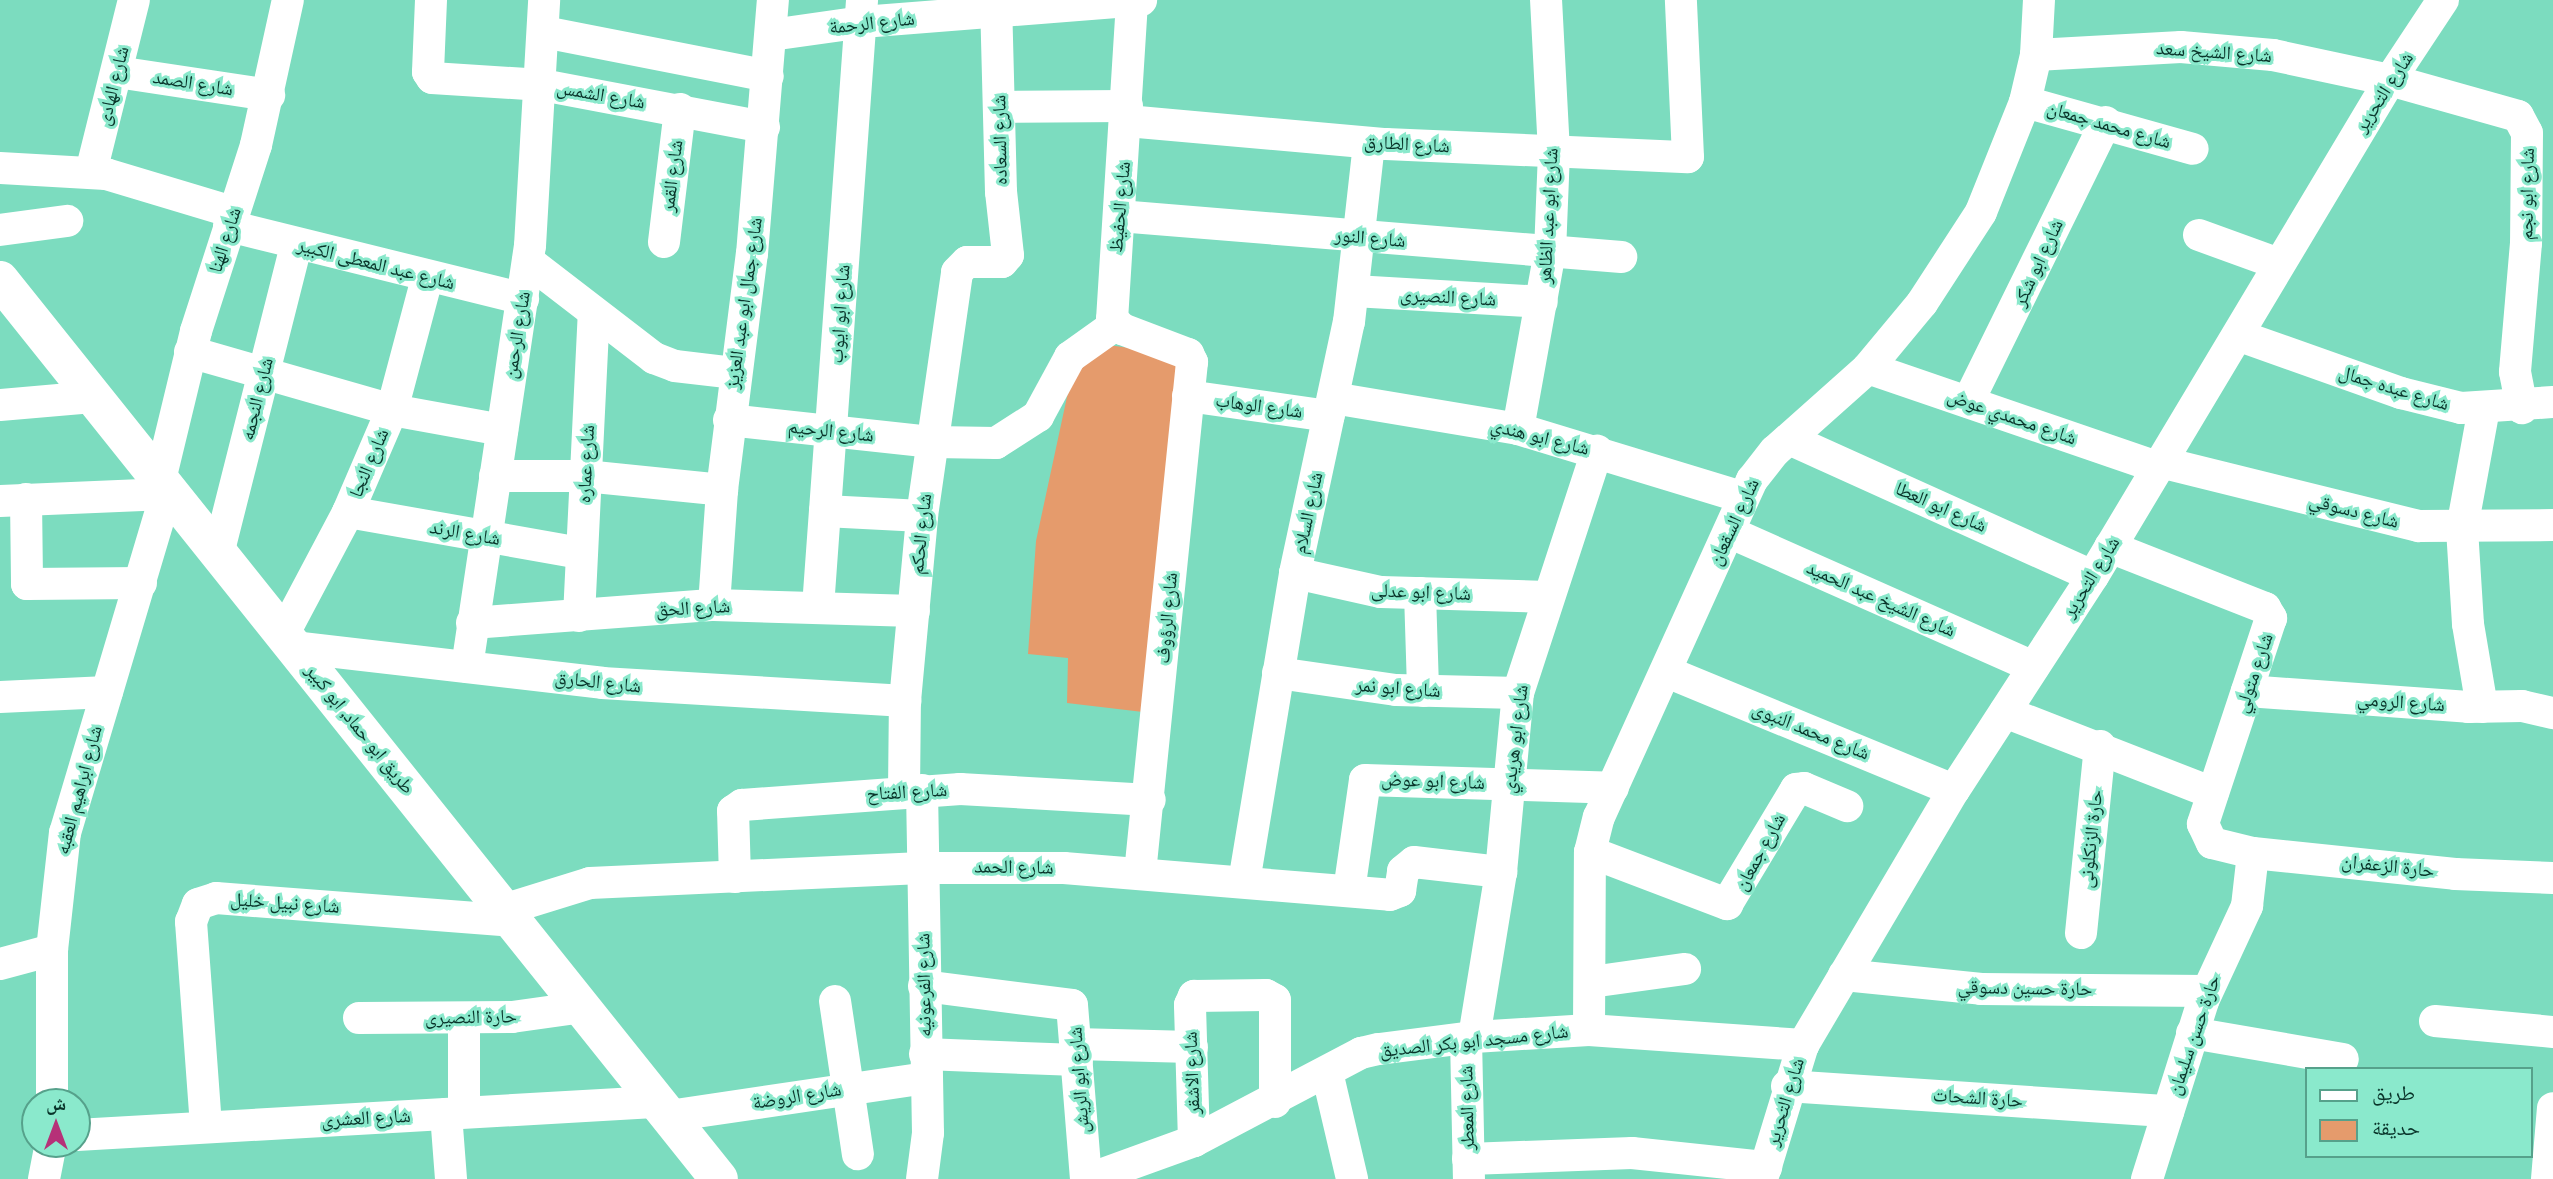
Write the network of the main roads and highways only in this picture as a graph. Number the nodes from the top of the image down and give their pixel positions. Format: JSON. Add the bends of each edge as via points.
{"nodes":[{"id":1,"x":0,"y":280,"type":"edge"},
{"id":2,"x":719,"y":1179,"type":"edge"}],
"edges":[{"from":1,"to":2,"type":"main road","name":"طريق ابو حماد, ابو كبير"}]}
